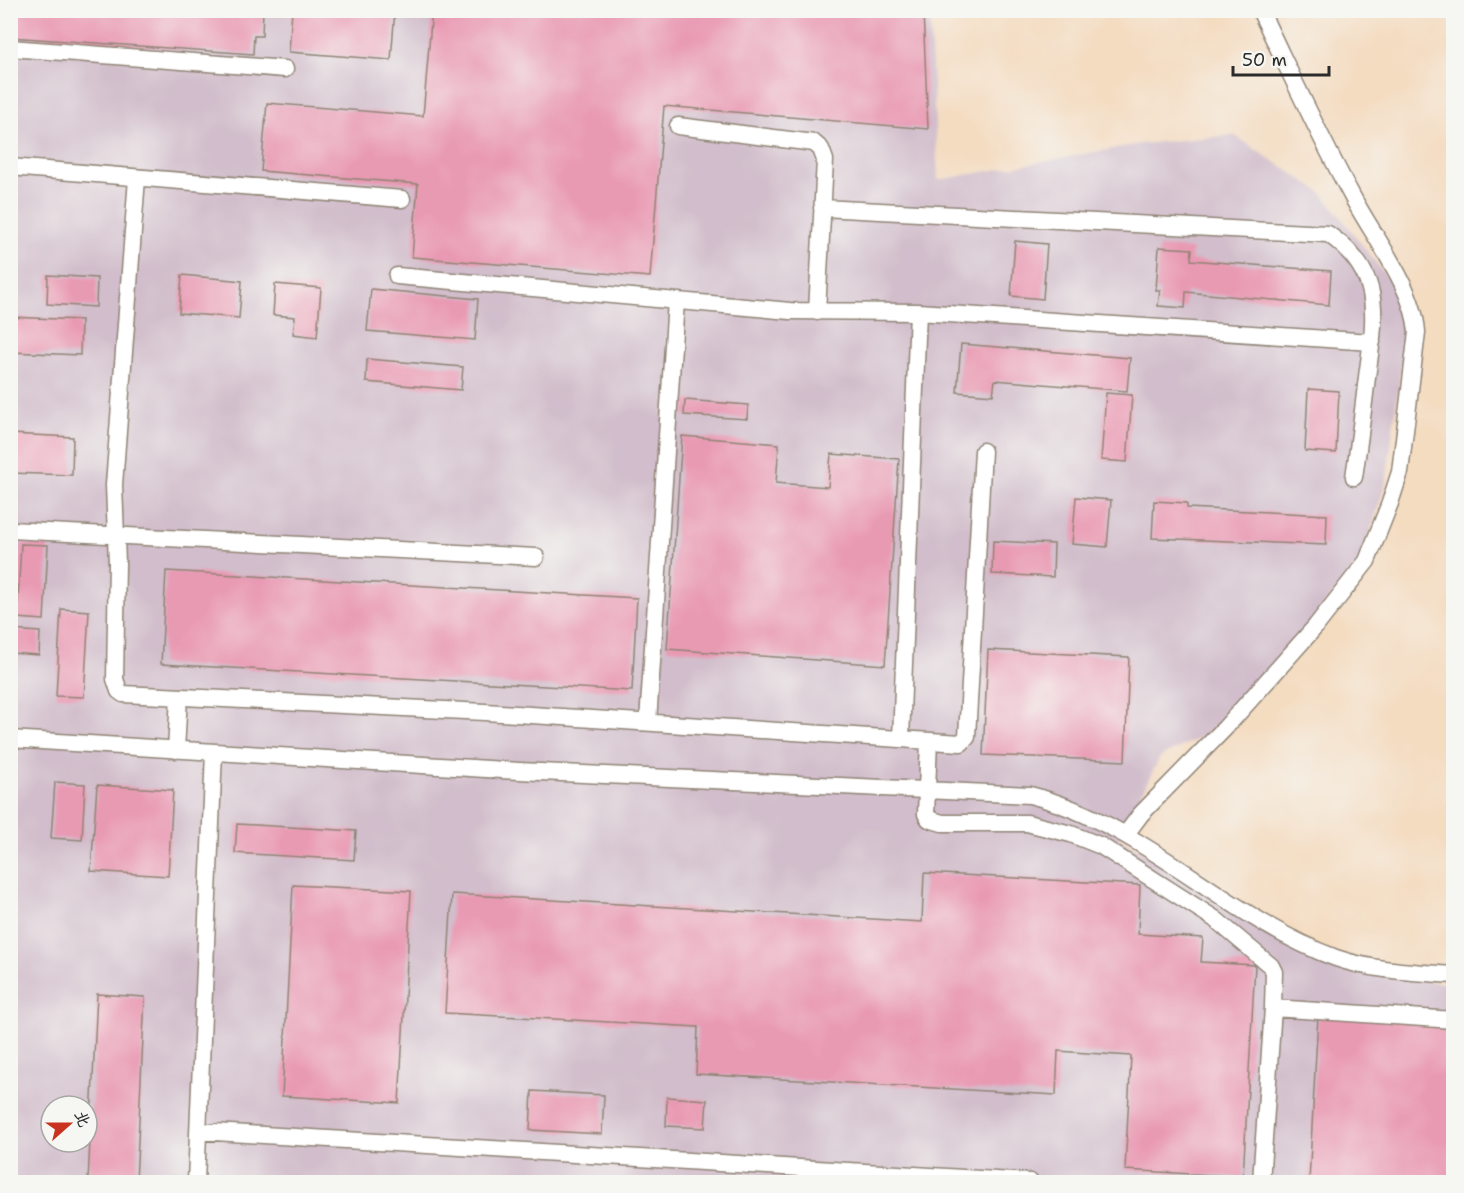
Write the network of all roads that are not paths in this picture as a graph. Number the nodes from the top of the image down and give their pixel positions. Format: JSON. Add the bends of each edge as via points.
{"nodes":[{"id":1,"x":1260,"y":10,"type":"edge"},
{"id":2,"x":10,"y":48,"type":"edge"},
{"id":3,"x":285,"y":69,"type":"dead end"},
{"id":4,"x":678,"y":126,"type":"dead end"},
{"id":5,"x":10,"y":168,"type":"edge"},
{"id":6,"x":137,"y":178,"type":"junction"},
{"id":7,"x":402,"y":199,"type":"dead end"},
{"id":8,"x":822,"y":208,"type":"junction"},
{"id":9,"x":397,"y":276,"type":"dead end"},
{"id":10,"x":676,"y":301,"type":"junction"},
{"id":11,"x":817,"y":312,"type":"junction"},
{"id":12,"x":918,"y":312,"type":"junction"},
{"id":13,"x":1372,"y":342,"type":"junction"},
{"id":14,"x":982,"y":451,"type":"dead end"},
{"id":15,"x":1354,"y":477,"type":"dead end"},
{"id":16,"x":10,"y":530,"type":"edge"},
{"id":17,"x":116,"y":537,"type":"junction"},
{"id":18,"x":536,"y":556,"type":"dead end"},
{"id":19,"x":179,"y":697,"type":"junction"},
{"id":20,"x":648,"y":722,"type":"junction"},
{"id":21,"x":10,"y":739,"type":"edge"},
{"id":22,"x":901,"y":739,"type":"junction"},
{"id":23,"x":929,"y":741,"type":"junction"},
{"id":24,"x":176,"y":750,"type":"junction"},
{"id":25,"x":214,"y":752,"type":"junction"},
{"id":26,"x":927,"y":788,"type":"junction"},
{"id":27,"x":1126,"y":834,"type":"junction"},
{"id":28,"x":1454,"y":975,"type":"edge"},
{"id":29,"x":1273,"y":1008,"type":"junction"},
{"id":30,"x":1454,"y":1020,"type":"edge"},
{"id":31,"x":198,"y":1131,"type":"junction"},
{"id":32,"x":196,"y":1182,"type":"edge"},
{"id":33,"x":1030,"y":1182,"type":"edge"},
{"id":34,"x":1261,"y":1182,"type":"edge"}],
"edges":[{"from":1,"to":27,"type":"street","via":[[1416,316],[1400,472],[1367,561],[1316,626]]},
{"from":2,"to":3,"type":"street"},
{"from":4,"to":8,"type":"street","via":[[814,143],[825,160]]},
{"from":5,"to":6,"type":"street"},
{"from":6,"to":7,"type":"street"},
{"from":6,"to":17,"type":"street","via":[[114,485]]},
{"from":8,"to":11,"type":"street"},
{"from":8,"to":13,"type":"street","via":[[1328,234],[1348,248],[1367,278],[1375,314]]},
{"from":9,"to":10,"type":"street"},
{"from":10,"to":11,"type":"street"},
{"from":10,"to":20,"type":"street"},
{"from":11,"to":12,"type":"street"},
{"from":12,"to":13,"type":"street"},
{"from":12,"to":22,"type":"street"},
{"from":13,"to":15,"type":"street"},
{"from":14,"to":23,"type":"street","via":[[967,737],[961,743]]},
{"from":16,"to":17,"type":"street"},
{"from":17,"to":18,"type":"street"},
{"from":17,"to":19,"type":"street","via":[[115,679],[119,691]]},
{"from":19,"to":20,"type":"street"},
{"from":19,"to":24,"type":"street"},
{"from":20,"to":22,"type":"street"},
{"from":21,"to":24,"type":"street"},
{"from":22,"to":23,"type":"street"},
{"from":23,"to":26,"type":"street"},
{"from":24,"to":25,"type":"street"},
{"from":25,"to":26,"type":"street","via":[[542,772]]},
{"from":25,"to":31,"type":"street"},
{"from":26,"to":27,"type":"street","via":[[1030,795]]},
{"from":26,"to":29,"type":"street","via":[[929,819],[942,823],[1027,823],[1101,846],[1215,919],[1264,957],[1274,972]]},
{"from":27,"to":28,"type":"street","via":[[1276,929],[1317,950],[1379,968]]},
{"from":29,"to":30,"type":"street"},
{"from":29,"to":34,"type":"street"},
{"from":31,"to":32,"type":"street"},
{"from":31,"to":33,"type":"street"}]}
